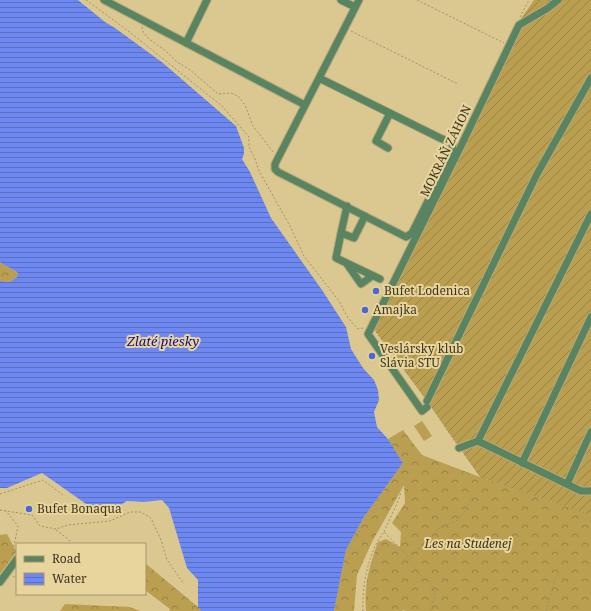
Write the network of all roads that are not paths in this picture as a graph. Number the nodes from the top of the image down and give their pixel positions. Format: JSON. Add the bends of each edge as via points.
{"nodes":[{"id":1,"x":104,"y":0,"type":"edge"},
{"id":2,"x":207,"y":0,"type":"edge"},
{"id":3,"x":341,"y":0,"type":"edge"},
{"id":4,"x":359,"y":0,"type":"edge"},
{"id":5,"x":558,"y":0,"type":"edge"},
{"id":6,"x":355,"y":7,"type":"junction"},
{"id":7,"x":186,"y":43,"type":"junction"},
{"id":8,"x":319,"y":78,"type":"junction"},
{"id":9,"x":591,"y":78,"type":"edge"},
{"id":10,"x":305,"y":105,"type":"junction"},
{"id":11,"x":390,"y":113,"type":"junction"},
{"id":12,"x":388,"y":148,"type":"dead end"},
{"id":13,"x":347,"y":206,"type":"junction"},
{"id":14,"x":591,"y":214,"type":"edge"},
{"id":15,"x":365,"y":216,"type":"junction"},
{"id":16,"x":341,"y":233,"type":"junction"},
{"id":17,"x":347,"y":264,"type":"junction"},
{"id":18,"x":372,"y":276,"type":"junction"},
{"id":19,"x":380,"y":279,"type":"dead end"},
{"id":20,"x":591,"y":317,"type":"edge"},
{"id":21,"x":591,"y":432,"type":"edge"},
{"id":22,"x":478,"y":441,"type":"junction"},
{"id":23,"x":459,"y":448,"type":"dead end"},
{"id":24,"x":522,"y":463,"type":"junction"},
{"id":25,"x":568,"y":484,"type":"junction"},
{"id":26,"x":591,"y":491,"type":"edge"},
{"id":27,"x":16,"y":559,"type":"edge"},
{"id":28,"x":0,"y":582,"type":"edge"}],
"edges":[{"from":1,"to":7,"type":"street"},
{"from":2,"to":7,"type":"street"},
{"from":3,"to":6,"type":"street"},
{"from":4,"to":6,"type":"street"},
{"from":5,"to":9,"type":"street","name":"MOKRÁŇ ZÁHON","via":[[519,25],[370,326],[368,334],[422,411],[538,174]]},
{"from":6,"to":8,"type":"street"},
{"from":7,"to":10,"type":"street"},
{"from":8,"to":10,"type":"street"},
{"from":8,"to":11,"type":"street"},
{"from":10,"to":13,"type":"street","via":[[275,164],[275,169]]},
{"from":11,"to":12,"type":"street","via":[[376,141]]},
{"from":11,"to":15,"type":"street","via":[[452,143],[452,151],[412,233],[406,237]]},
{"from":13,"to":15,"type":"street"},
{"from":13,"to":16,"type":"street"},
{"from":14,"to":22,"type":"street"},
{"from":15,"to":16,"type":"street","via":[[354,238]]},
{"from":16,"to":17,"type":"street","via":[[336,258]]},
{"from":17,"to":18,"type":"street"},
{"from":17,"to":18,"type":"street","via":[[361,284]]},
{"from":18,"to":19,"type":"street"},
{"from":20,"to":24,"type":"street"},
{"from":21,"to":25,"type":"street"},
{"from":22,"to":23,"type":"street"},
{"from":22,"to":24,"type":"street"},
{"from":24,"to":25,"type":"street"},
{"from":25,"to":26,"type":"street","via":[[581,491]]},
{"from":27,"to":28,"type":"street"}]}
